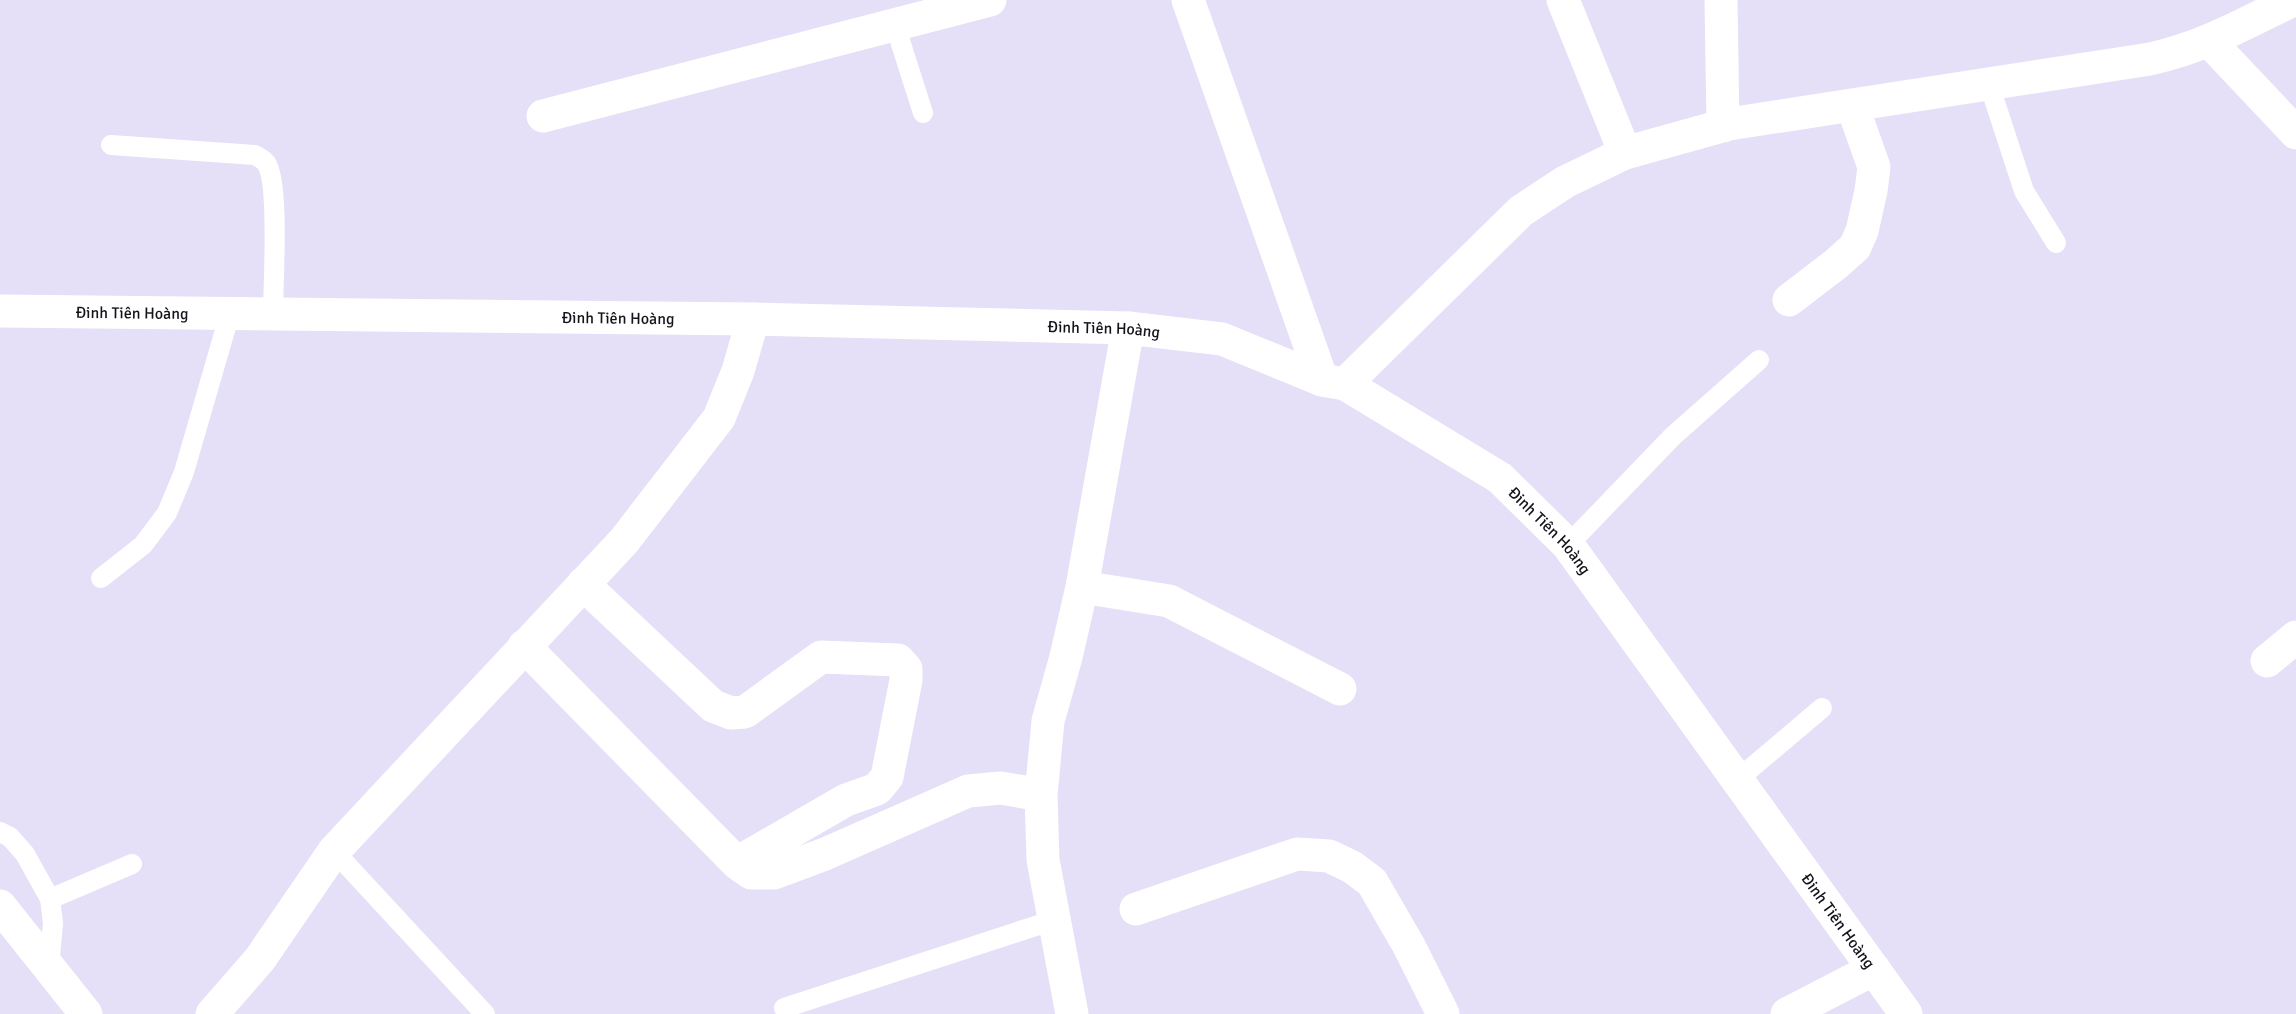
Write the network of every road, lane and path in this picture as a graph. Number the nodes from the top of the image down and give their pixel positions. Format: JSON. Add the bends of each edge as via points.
{"nodes":[{"id":1,"x":990,"y":0,"type":"edge"},
{"id":2,"x":1188,"y":0,"type":"edge"},
{"id":3,"x":1563,"y":0,"type":"edge"},
{"id":4,"x":1721,"y":0,"type":"edge"},
{"id":5,"x":2293,"y":0,"type":"edge"},
{"id":6,"x":895,"y":25,"type":"junction"},
{"id":7,"x":2210,"y":42,"type":"junction"},
{"id":8,"x":1989,"y":84,"type":"junction"},
{"id":9,"x":1852,"y":105,"type":"junction"},
{"id":10,"x":923,"y":113,"type":"dead end"},
{"id":11,"x":543,"y":116,"type":"dead end"},
{"id":12,"x":1723,"y":126,"type":"junction"},
{"id":13,"x":2296,"y":133,"type":"edge"},
{"id":14,"x":111,"y":145,"type":"dead end"},
{"id":15,"x":1625,"y":153,"type":"junction"},
{"id":16,"x":2056,"y":243,"type":"dead end"},
{"id":17,"x":1789,"y":300,"type":"dead end"},
{"id":18,"x":0,"y":311,"type":"edge"},
{"id":19,"x":230,"y":313,"type":"junction"},
{"id":20,"x":273,"y":314,"type":"junction"},
{"id":21,"x":753,"y":319,"type":"junction"},
{"id":22,"x":1128,"y":328,"type":"junction"},
{"id":23,"x":1760,"y":360,"type":"dead end"},
{"id":24,"x":1334,"y":382,"type":"junction"},
{"id":25,"x":1568,"y":545,"type":"junction"},
{"id":26,"x":101,"y":578,"type":"dead end"},
{"id":27,"x":583,"y":584,"type":"junction"},
{"id":28,"x":1082,"y":587,"type":"junction"},
{"id":29,"x":2296,"y":637,"type":"edge"},
{"id":30,"x":524,"y":646,"type":"junction"},
{"id":31,"x":2267,"y":661,"type":"dead end"},
{"id":32,"x":1340,"y":689,"type":"dead end"},
{"id":33,"x":1822,"y":708,"type":"dead end"},
{"id":34,"x":1737,"y":780,"type":"junction"},
{"id":35,"x":1041,"y":795,"type":"junction"},
{"id":36,"x":0,"y":832,"type":"edge"},
{"id":37,"x":334,"y":851,"type":"junction"},
{"id":38,"x":737,"y":863,"type":"junction"},
{"id":39,"x":132,"y":864,"type":"dead end"},
{"id":40,"x":50,"y":899,"type":"junction"},
{"id":41,"x":0,"y":906,"type":"edge"},
{"id":42,"x":1136,"y":909,"type":"dead end"},
{"id":43,"x":1054,"y":920,"type":"junction"},
{"id":44,"x":49,"y":968,"type":"junction"},
{"id":45,"x":1874,"y":969,"type":"junction"},
{"id":46,"x":784,"y":1008,"type":"dead end"},
{"id":47,"x":86,"y":1014,"type":"edge"},
{"id":48,"x":212,"y":1014,"type":"edge"},
{"id":49,"x":485,"y":1014,"type":"edge"},
{"id":50,"x":1072,"y":1014,"type":"edge"},
{"id":51,"x":1443,"y":1014,"type":"edge"},
{"id":52,"x":1786,"y":1014,"type":"edge"},
{"id":53,"x":1906,"y":1014,"type":"edge"}],
"edges":[{"from":1,"to":6,"type":"street"},
{"from":2,"to":24,"type":"street"},
{"from":3,"to":15,"type":"street"},
{"from":4,"to":12,"type":"street"},
{"from":5,"to":7,"type":"street"},
{"from":6,"to":10,"type":"lane"},
{"from":6,"to":11,"type":"street"},
{"from":7,"to":8,"type":"street","via":[[2150,59]]},
{"from":7,"to":13,"type":"street"},
{"from":8,"to":9,"type":"street"},
{"from":8,"to":16,"type":"lane","via":[[2024,191]]},
{"from":9,"to":12,"type":"street"},
{"from":9,"to":17,"type":"street","via":[[1874,167],[1862,231],[1855,247]]},
{"from":12,"to":15,"type":"street"},
{"from":14,"to":20,"type":"lane","via":[[255,155],[266,162],[274,200]]},
{"from":15,"to":24,"type":"street","via":[[1565,182],[1521,211]]},
{"from":18,"to":19,"type":"street","name":"Đinh Tiên Hoàng"},
{"from":19,"to":20,"type":"street","name":"Đinh Tiên Hoàng"},
{"from":19,"to":26,"type":"lane","via":[[184,472],[167,513],[143,545]]},
{"from":20,"to":21,"type":"street","name":"Đinh Tiên Hoàng"},
{"from":21,"to":22,"type":"street","name":"Đinh Tiên Hoàng"},
{"from":21,"to":27,"type":"street","via":[[719,418],[624,541]]},
{"from":22,"to":24,"type":"street","name":"Đinh Tiên Hoàng","via":[[1222,339]]},
{"from":22,"to":28,"type":"street"},
{"from":23,"to":25,"type":"lane","via":[[1673,436]]},
{"from":24,"to":25,"type":"street","name":"Đinh Tiên Hoàng","via":[[1500,478]]},
{"from":25,"to":34,"type":"street","name":"Đinh Tiên Hoàng"},
{"from":27,"to":30,"type":"street"},
{"from":27,"to":38,"type":"street","via":[[713,706],[731,713],[745,712],[821,657],[898,660],[906,669],[892,757],[887,777],[877,789],[846,800]]},
{"from":28,"to":32,"type":"street","via":[[1169,601]]},
{"from":28,"to":35,"type":"street","via":[[1048,721]]},
{"from":29,"to":31,"type":"street"},
{"from":30,"to":37,"type":"street"},
{"from":30,"to":38,"type":"street"},
{"from":33,"to":34,"type":"lane"},
{"from":34,"to":45,"type":"street","name":"Đinh Tiên Hoàng"},
{"from":35,"to":38,"type":"street","via":[[1001,788],[968,791],[774,873],[751,873]]},
{"from":35,"to":43,"type":"street","via":[[1043,860]]},
{"from":36,"to":40,"type":"lane","via":[[25,854]]},
{"from":37,"to":48,"type":"street","via":[[260,959]]},
{"from":37,"to":49,"type":"lane"},
{"from":39,"to":40,"type":"lane"},
{"from":40,"to":44,"type":"lane","via":[[53,923]]},
{"from":41,"to":44,"type":"street"},
{"from":42,"to":51,"type":"street","via":[[1297,854],[1329,856],[1372,882]]},
{"from":43,"to":46,"type":"lane"},
{"from":43,"to":50,"type":"street"},
{"from":44,"to":47,"type":"street"},
{"from":45,"to":52,"type":"street"},
{"from":45,"to":53,"type":"street","name":"Đinh Tiên Hoàng"}]}
